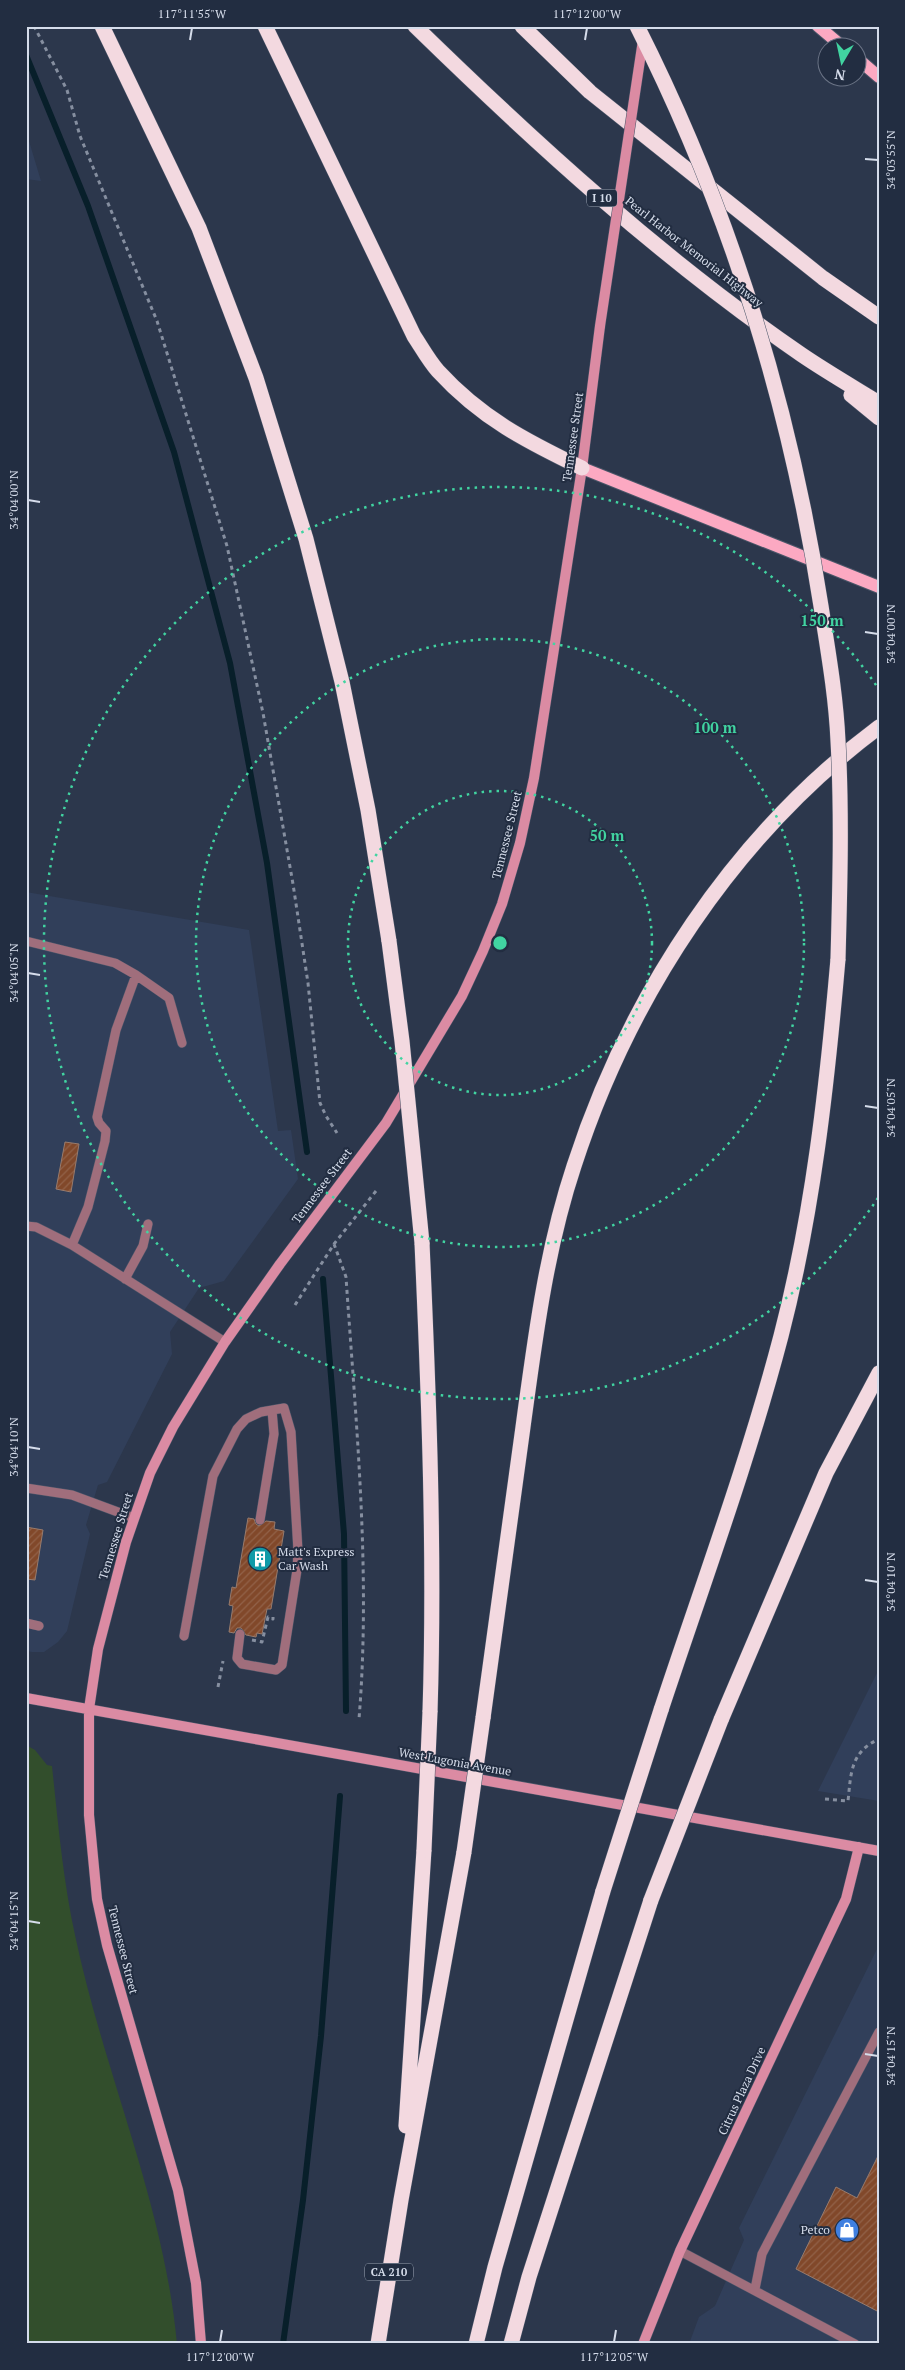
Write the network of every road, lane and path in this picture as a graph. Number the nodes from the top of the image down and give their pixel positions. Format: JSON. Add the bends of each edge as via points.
{"nodes":[{"id":1,"x":34,"y":26,"type":"edge"},
{"id":2,"x":102,"y":26,"type":"edge"},
{"id":3,"x":265,"y":26,"type":"edge"},
{"id":4,"x":416,"y":26,"type":"edge"},
{"id":5,"x":522,"y":26,"type":"edge"},
{"id":6,"x":637,"y":26,"type":"edge"},
{"id":7,"x":645,"y":26,"type":"edge"},
{"id":8,"x":818,"y":26,"type":"edge"},
{"id":9,"x":832,"y":38,"type":"edge"},
{"id":10,"x":868,"y":68,"type":"edge"},
{"id":11,"x":879,"y":77,"type":"edge"},
{"id":12,"x":879,"y":317,"type":"edge"},
{"id":13,"x":802,"y":355,"type":"junction"},
{"id":14,"x":879,"y":403,"type":"edge"},
{"id":15,"x":879,"y":418,"type":"edge"},
{"id":16,"x":582,"y":468,"type":"junction"},
{"id":17,"x":879,"y":587,"type":"edge"},
{"id":18,"x":879,"y":727,"type":"edge"},
{"id":19,"x":26,"y":941,"type":"edge"},
{"id":20,"x":136,"y":975,"type":"junction"},
{"id":21,"x":182,"y":1043,"type":"dead end"},
{"id":22,"x":337,"y":1133,"type":"dead end"},
{"id":23,"x":376,"y":1191,"type":"dead end"},
{"id":24,"x":148,"y":1224,"type":"dead end"},
{"id":25,"x":26,"y":1226,"type":"edge"},
{"id":26,"x":334,"y":1244,"type":"junction"},
{"id":27,"x":72,"y":1245,"type":"junction"},
{"id":28,"x":125,"y":1279,"type":"junction"},
{"id":29,"x":296,"y":1305,"type":"dead end"},
{"id":30,"x":225,"y":1342,"type":"junction"},
{"id":31,"x":879,"y":1373,"type":"edge"},
{"id":32,"x":272,"y":1410,"type":"junction"},
{"id":33,"x":26,"y":1488,"type":"edge"},
{"id":34,"x":134,"y":1518,"type":"junction"},
{"id":35,"x":260,"y":1520,"type":"dead end"},
{"id":36,"x":274,"y":1609,"type":"dead end"},
{"id":37,"x":26,"y":1623,"type":"edge"},
{"id":38,"x":39,"y":1626,"type":"dead end"},
{"id":39,"x":184,"y":1636,"type":"dead end"},
{"id":40,"x":240,"y":1636,"type":"joint"},
{"id":41,"x":224,"y":1653,"type":"dead end"},
{"id":42,"x":218,"y":1687,"type":"dead end"},
{"id":43,"x":26,"y":1698,"type":"edge"},
{"id":44,"x":89,"y":1708,"type":"junction"},
{"id":45,"x":359,"y":1719,"type":"dead end"},
{"id":46,"x":879,"y":1739,"type":"edge"},
{"id":47,"x":825,"y":1800,"type":"dead end"},
{"id":48,"x":859,"y":1847,"type":"junction"},
{"id":49,"x":879,"y":1851,"type":"edge"},
{"id":50,"x":879,"y":2032,"type":"edge"},
{"id":51,"x":401,"y":2200,"type":"junction"},
{"id":52,"x":680,"y":2251,"type":"junction"},
{"id":53,"x":755,"y":2290,"type":"junction"},
{"id":54,"x":200,"y":2344,"type":"edge"},
{"id":55,"x":378,"y":2344,"type":"edge"},
{"id":56,"x":476,"y":2344,"type":"edge"},
{"id":57,"x":511,"y":2344,"type":"edge"},
{"id":58,"x":643,"y":2344,"type":"edge"},
{"id":59,"x":855,"y":2344,"type":"edge"}],
"edges":[{"from":1,"to":22,"type":"path","via":[[67,90],[80,136],[157,321],[227,546],[263,713],[293,884],[308,983],[320,1103]]},
{"from":2,"to":51,"type":"highway","bridge":true,"via":[[199,228],[256,378],[294,501],[342,682],[368,810],[389,941],[422,1244],[432,1454],[434,1600],[424,1850]]},
{"from":3,"to":16,"type":"highway","via":[[414,336],[437,370],[470,403],[514,434]]},
{"from":4,"to":13,"type":"highway","name":"Pearl Harbor Memorial Highway","number":"I 10","via":[[567,170],[682,265]]},
{"from":5,"to":12,"type":"highway","via":[[590,92],[823,278]]},
{"from":6,"to":56,"type":"highway","bridge":true,"via":[[664,79],[725,230],[764,347],[790,444],[812,551],[838,739],[838,959],[829,1068],[816,1156],[802,1245],[781,1336],[745,1458],[602,1891]]},
{"from":7,"to":16,"type":"main road","name":"Tennessee Street","bridge":true},
{"from":8,"to":9,"type":"main road"},
{"from":10,"to":11,"type":"main road"},
{"from":13,"to":14,"type":"highway","name":"Pearl Harbor Memorial Highway","number":"I 10"},
{"from":13,"to":15,"type":"highway"},
{"from":16,"to":17,"type":"main road"},
{"from":16,"to":30,"type":"main road","name":"Tennessee Street","via":[[534,778],[502,904],[483,951],[442,1030],[386,1123]]},
{"from":18,"to":51,"type":"highway","bridge":true,"via":[[808,786],[754,842],[707,904],[666,966],[626,1037],[573,1168],[550,1258],[534,1348],[464,1852]]},
{"from":19,"to":20,"type":"lane","via":[[115,962]]},
{"from":20,"to":21,"type":"lane","via":[[168,998]]},
{"from":20,"to":27,"type":"lane","via":[[116,1030],[97,1117],[106,1131],[105,1141],[88,1207]]},
{"from":23,"to":26,"type":"path"},
{"from":24,"to":28,"type":"lane","via":[[143,1246]]},
{"from":25,"to":27,"type":"lane","via":[[36,1227]]},
{"from":26,"to":29,"type":"path"},
{"from":26,"to":45,"type":"path","via":[[346,1277],[362,1499],[363,1634]]},
{"from":27,"to":28,"type":"lane"},
{"from":28,"to":30,"type":"lane"},
{"from":30,"to":34,"type":"main road","name":"Tennessee Street","via":[[173,1427],[150,1473]]},
{"from":31,"to":57,"type":"highway","bridge":true,"via":[[826,1473],[721,1720],[652,1900],[529,2277]]},
{"from":32,"to":35,"type":"lane","via":[[274,1434]]},
{"from":32,"to":39,"type":"lane","via":[[246,1418],[213,1476]]},
{"from":32,"to":40,"type":"lane","via":[[284,1408],[291,1432],[298,1551],[282,1665],[276,1670],[242,1664],[237,1658]]},
{"from":33,"to":34,"type":"lane","via":[[72,1495]]},
{"from":34,"to":44,"type":"main road","name":"Tennessee Street","via":[[98,1649]]},
{"from":36,"to":40,"type":"path","via":[[273,1619],[268,1617],[262,1642]]},
{"from":37,"to":38,"type":"lane"},
{"from":41,"to":42,"type":"path"},
{"from":43,"to":44,"type":"main road","name":"West Lugonia Avenue"},
{"from":44,"to":48,"type":"main road","name":"West Lugonia Avenue"},
{"from":44,"to":54,"type":"main road","name":"Tennessee Street","via":[[89,1815],[97,1899],[107,1945],[178,2190],[196,2283]]},
{"from":46,"to":47,"type":"path","via":[[862,1748],[852,1767],[848,1802]]},
{"from":48,"to":49,"type":"main road","name":"West Lugonia Avenue"},
{"from":48,"to":52,"type":"main road","name":"Citrus Plaza Drive","via":[[846,1899]]},
{"from":50,"to":53,"type":"lane","via":[[762,2254]]},
{"from":51,"to":55,"type":"highway","number":"CA 210"},
{"from":52,"to":53,"type":"lane"},
{"from":52,"to":58,"type":"main road","name":"Citrus Plaza Drive"},
{"from":53,"to":59,"type":"lane"}]}
